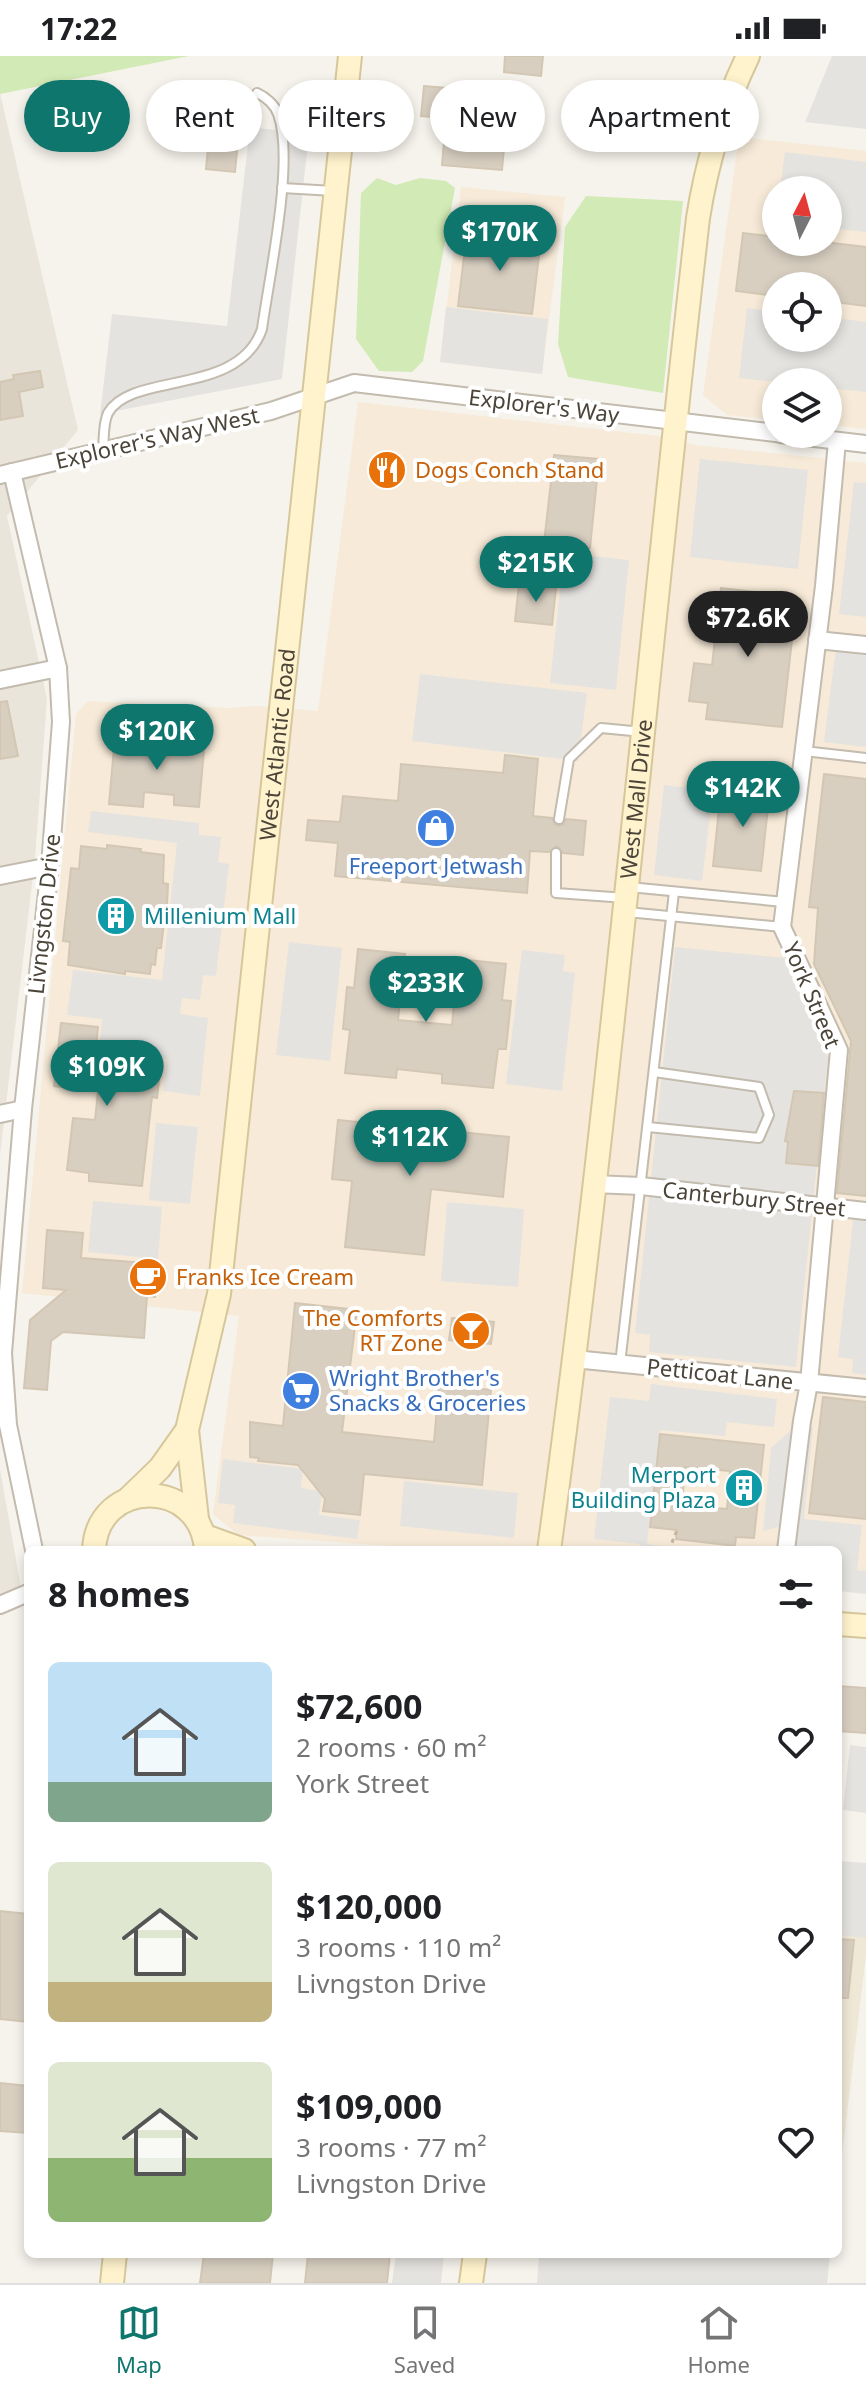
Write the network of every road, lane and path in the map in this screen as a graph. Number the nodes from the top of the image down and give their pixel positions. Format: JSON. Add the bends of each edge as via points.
{"nodes":[{"id":1,"x":350,"y":56,"type":"edge"},
{"id":2,"x":748,"y":56,"type":"edge"},
{"id":3,"x":262,"y":95,"type":"edge"},
{"id":4,"x":282,"y":188,"type":"junction"},
{"id":5,"x":336,"y":191,"type":"junction"},
{"id":6,"x":313,"y":395,"type":"junction"},
{"id":7,"x":675,"y":421,"type":"junction"},
{"id":8,"x":762,"y":432,"type":"edge"},
{"id":9,"x":842,"y":442,"type":"edge"},
{"id":10,"x":866,"y":444,"type":"edge"},
{"id":11,"x":836,"y":448,"type":"edge"},
{"id":12,"x":103,"y":451,"type":"junction"},
{"id":13,"x":6,"y":473,"type":"edge"},
{"id":14,"x":817,"y":640,"type":"junction"},
{"id":15,"x":866,"y":645,"type":"edge"},
{"id":16,"x":58,"y":668,"type":"junction"},
{"id":17,"x":0,"y":680,"type":"edge"},
{"id":18,"x":643,"y":733,"type":"junction"},
{"id":19,"x":803,"y":751,"type":"junction"},
{"id":20,"x":866,"y":758,"type":"edge"},
{"id":21,"x":559,"y":819,"type":"dead end"},
{"id":22,"x":556,"y":853,"type":"dead end"},
{"id":23,"x":50,"y":866,"type":"junction"},
{"id":24,"x":0,"y":876,"type":"edge"},
{"id":25,"x":674,"y":892,"type":"junction"},
{"id":26,"x":627,"y":899,"type":"junction"},
{"id":27,"x":784,"y":902,"type":"junction"},
{"id":28,"x":672,"y":916,"type":"junction"},
{"id":29,"x":782,"y":927,"type":"junction"},
{"id":30,"x":654,"y":1072,"type":"junction"},
{"id":31,"x":23,"y":1109,"type":"junction"},
{"id":32,"x":0,"y":1114,"type":"edge"},
{"id":33,"x":648,"y":1127,"type":"junction"},
{"id":34,"x":593,"y":1184,"type":"junction"},
{"id":35,"x":641,"y":1186,"type":"junction"},
{"id":36,"x":824,"y":1207,"type":"junction"},
{"id":37,"x":866,"y":1211,"type":"edge"},
{"id":38,"x":1,"y":1353,"type":"edge"},
{"id":39,"x":574,"y":1359,"type":"junction"},
{"id":40,"x":620,"y":1364,"type":"junction"},
{"id":41,"x":809,"y":1383,"type":"junction"},
{"id":42,"x":866,"y":1388,"type":"edge"},
{"id":43,"x":187,"y":1430,"type":"junction"},
{"id":44,"x":129,"y":1498,"type":"junction"},
{"id":45,"x":677,"y":1530,"type":"dead end"},
{"id":46,"x":202,"y":1535,"type":"edge"},
{"id":47,"x":33,"y":1546,"type":"edge"},
{"id":48,"x":91,"y":1546,"type":"edge"},
{"id":49,"x":233,"y":1546,"type":"edge"},
{"id":50,"x":550,"y":1546,"type":"edge"},
{"id":51,"x":671,"y":1546,"type":"edge"},
{"id":52,"x":786,"y":1546,"type":"edge"},
{"id":53,"x":24,"y":1595,"type":"edge"},
{"id":54,"x":0,"y":1605,"type":"edge"},
{"id":55,"x":842,"y":1624,"type":"edge"},
{"id":56,"x":866,"y":1626,"type":"edge"},
{"id":57,"x":115,"y":2258,"type":"edge"},
{"id":58,"x":474,"y":2258,"type":"edge"},
{"id":59,"x":112,"y":2283,"type":"edge"},
{"id":60,"x":471,"y":2283,"type":"edge"}],
"edges":[{"from":1,"to":5,"type":"main road","name":"West Atlantic Road"},
{"from":2,"to":7,"type":"main road","name":"West Mall Drive","via":[[724,110],[703,182]]},
{"from":3,"to":4,"type":"lane","via":[[278,113]]},
{"from":4,"to":5,"type":"lane"},
{"from":4,"to":12,"type":"lane","via":[[257,343],[213,373],[131,395],[113,406],[106,416]]},
{"from":5,"to":6,"type":"main road","name":"West Atlantic Road"},
{"from":6,"to":7,"type":"street","name":"Explorer's Way","via":[[354,383]]},
{"from":6,"to":12,"type":"street","name":"Explorer's Way West","via":[[271,411]]},
{"from":6,"to":43,"type":"main road","name":"West Atlantic Road","via":[[219,1294]]},
{"from":7,"to":8,"type":"street","name":"Explorer's Way"},
{"from":7,"to":18,"type":"main road","name":"West Mall Drive"},
{"from":9,"to":10,"type":"street","name":"Explorer's Way"},
{"from":11,"to":14,"type":"street","name":"York Street"},
{"from":12,"to":13,"type":"street","name":"Explorer's Way West"},
{"from":13,"to":16,"type":"street","name":"Livngston Drive"},
{"from":14,"to":15,"type":"street"},
{"from":14,"to":19,"type":"street","name":"York Street"},
{"from":16,"to":17,"type":"street"},
{"from":16,"to":23,"type":"street","name":"Livngston Drive","via":[[61,722]]},
{"from":18,"to":21,"type":"lane","via":[[601,728],[569,759]]},
{"from":18,"to":26,"type":"main road","name":"West Mall Drive"},
{"from":19,"to":20,"type":"lane"},
{"from":19,"to":27,"type":"street","name":"York Street"},
{"from":22,"to":26,"type":"lane","via":[[556,893]]},
{"from":23,"to":24,"type":"street"},
{"from":23,"to":31,"type":"street","name":"Livngston Drive"},
{"from":25,"to":26,"type":"lane"},
{"from":25,"to":27,"type":"lane"},
{"from":25,"to":28,"type":"lane"},
{"from":26,"to":28,"type":"lane"},
{"from":26,"to":34,"type":"main road","name":"West Mall Drive"},
{"from":27,"to":29,"type":"street","name":"York Street"},
{"from":28,"to":29,"type":"lane"},
{"from":28,"to":30,"type":"lane"},
{"from":29,"to":36,"type":"street","name":"York Street","via":[[839,1050]]},
{"from":30,"to":33,"type":"lane"},
{"from":30,"to":33,"type":"lane","via":[[759,1087],[769,1115],[759,1138]]},
{"from":31,"to":32,"type":"street"},
{"from":31,"to":38,"type":"street","name":"Livngston Drive"},
{"from":33,"to":35,"type":"lane"},
{"from":34,"to":35,"type":"street","name":"Canterbury Street"},
{"from":34,"to":39,"type":"main road","name":"West Mall Drive"},
{"from":35,"to":36,"type":"street","name":"Canterbury Street"},
{"from":35,"to":40,"type":"lane"},
{"from":36,"to":37,"type":"street","name":"Canterbury Street"},
{"from":36,"to":41,"type":"street","name":"York Street"},
{"from":38,"to":47,"type":"street","name":"Livngston Drive","via":[[8,1425]]},
{"from":39,"to":40,"type":"street","name":"Petticoat Lane"},
{"from":39,"to":50,"type":"main road","name":"West Mall Drive"},
{"from":40,"to":41,"type":"street","name":"Petticoat Lane"},
{"from":41,"to":42,"type":"street","name":"Petticoat Lane"},
{"from":41,"to":52,"type":"street","name":"York Street"},
{"from":43,"to":44,"type":"main road","name":"West Atlantic Road","via":[[160,1468]]},
{"from":43,"to":46,"type":"main road","name":"West Atlantic Road"},
{"from":44,"to":46,"type":"main road","via":[[148,1494],[184,1505]]},
{"from":44,"to":48,"type":"main road","name":"West Atlantic Road","via":[[101,1521]]},
{"from":45,"to":51,"type":"path"},
{"from":46,"to":49,"type":"main road"},
{"from":53,"to":54,"type":"street"},
{"from":55,"to":56,"type":"main road"},
{"from":57,"to":59,"type":"main road"},
{"from":58,"to":60,"type":"main road"}]}
